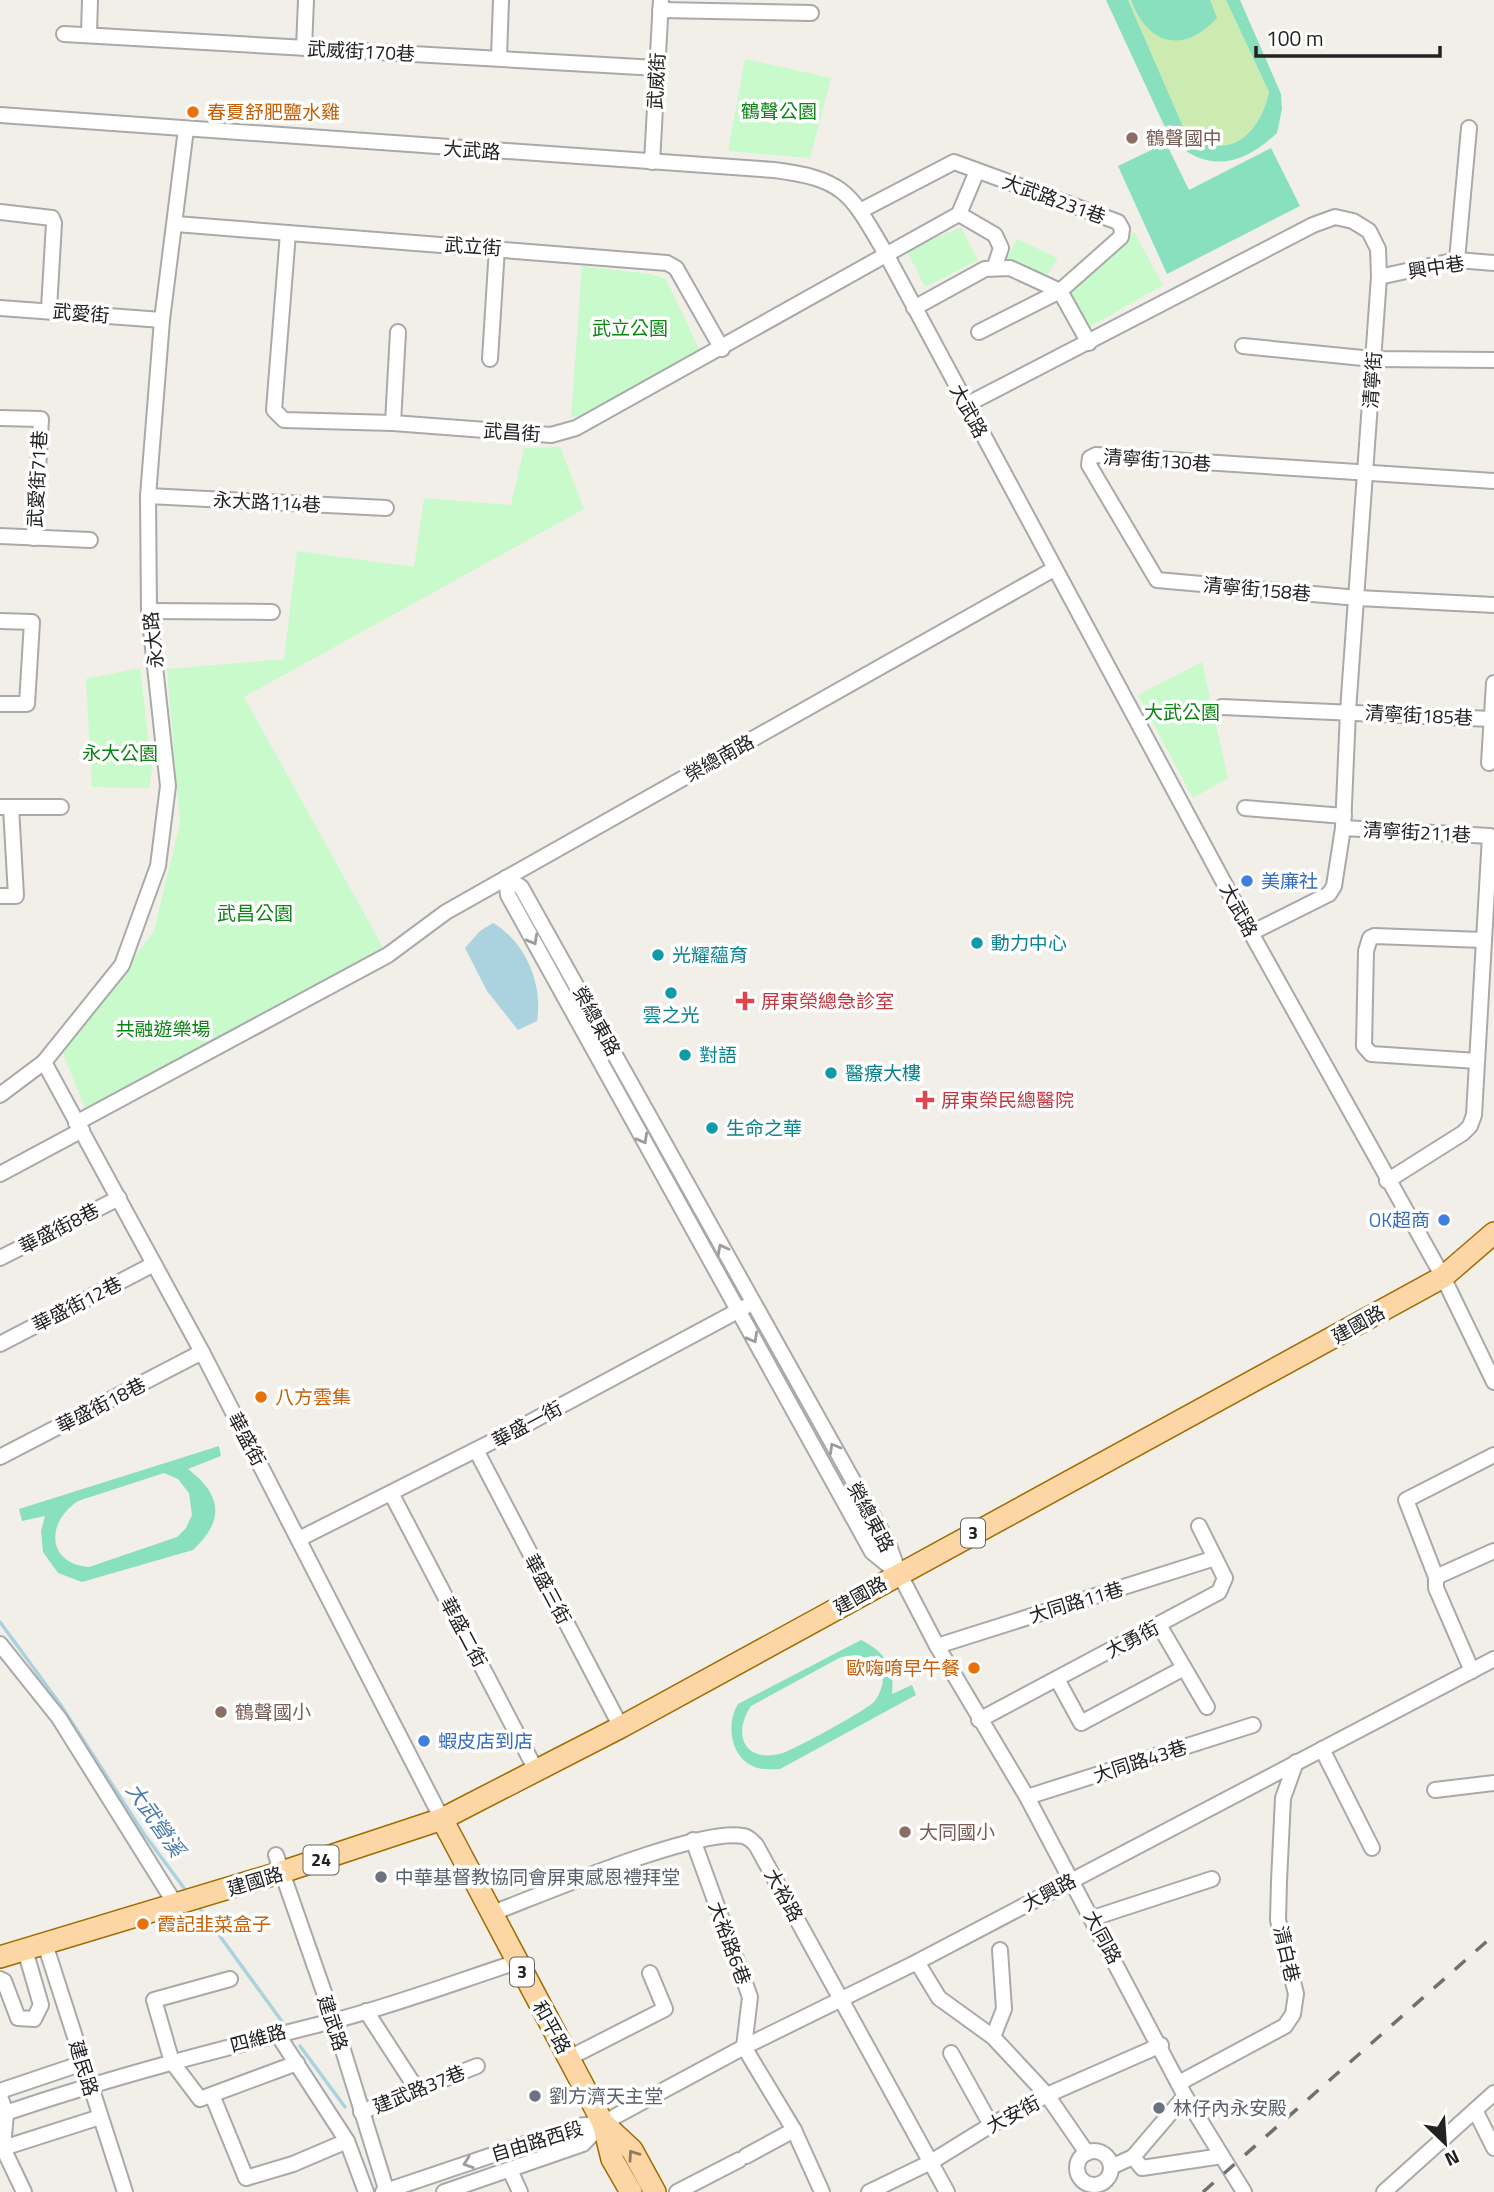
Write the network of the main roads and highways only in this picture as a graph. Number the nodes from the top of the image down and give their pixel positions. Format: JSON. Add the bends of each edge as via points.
{"nodes":[{"id":1,"x":1494,"y":1233,"type":"edge"},
{"id":2,"x":442,"y":1819,"type":"junction"},
{"id":3,"x":0,"y":1957,"type":"edge"},
{"id":4,"x":603,"y":2123,"type":"junction"},
{"id":5,"x":631,"y":2192,"type":"edge"},
{"id":6,"x":655,"y":2192,"type":"edge"}],
"edges":[{"from":1,"to":2,"type":"main road","name":"建國路","number":"3","via":[[1443,1277],[621,1727]]},
{"from":2,"to":3,"type":"main road","name":"建國路","number":"24","via":[[279,1864],[187,1901]]},
{"from":2,"to":4,"type":"main road","name":"和平路","number":"3"},
{"from":4,"to":5,"type":"main road","name":"和平路","number":"3","via":[[612,2159]]},
{"from":6,"to":4,"type":"main road","name":"和平路","number":"3","one_way":true,"via":[[632,2150]]}]}
